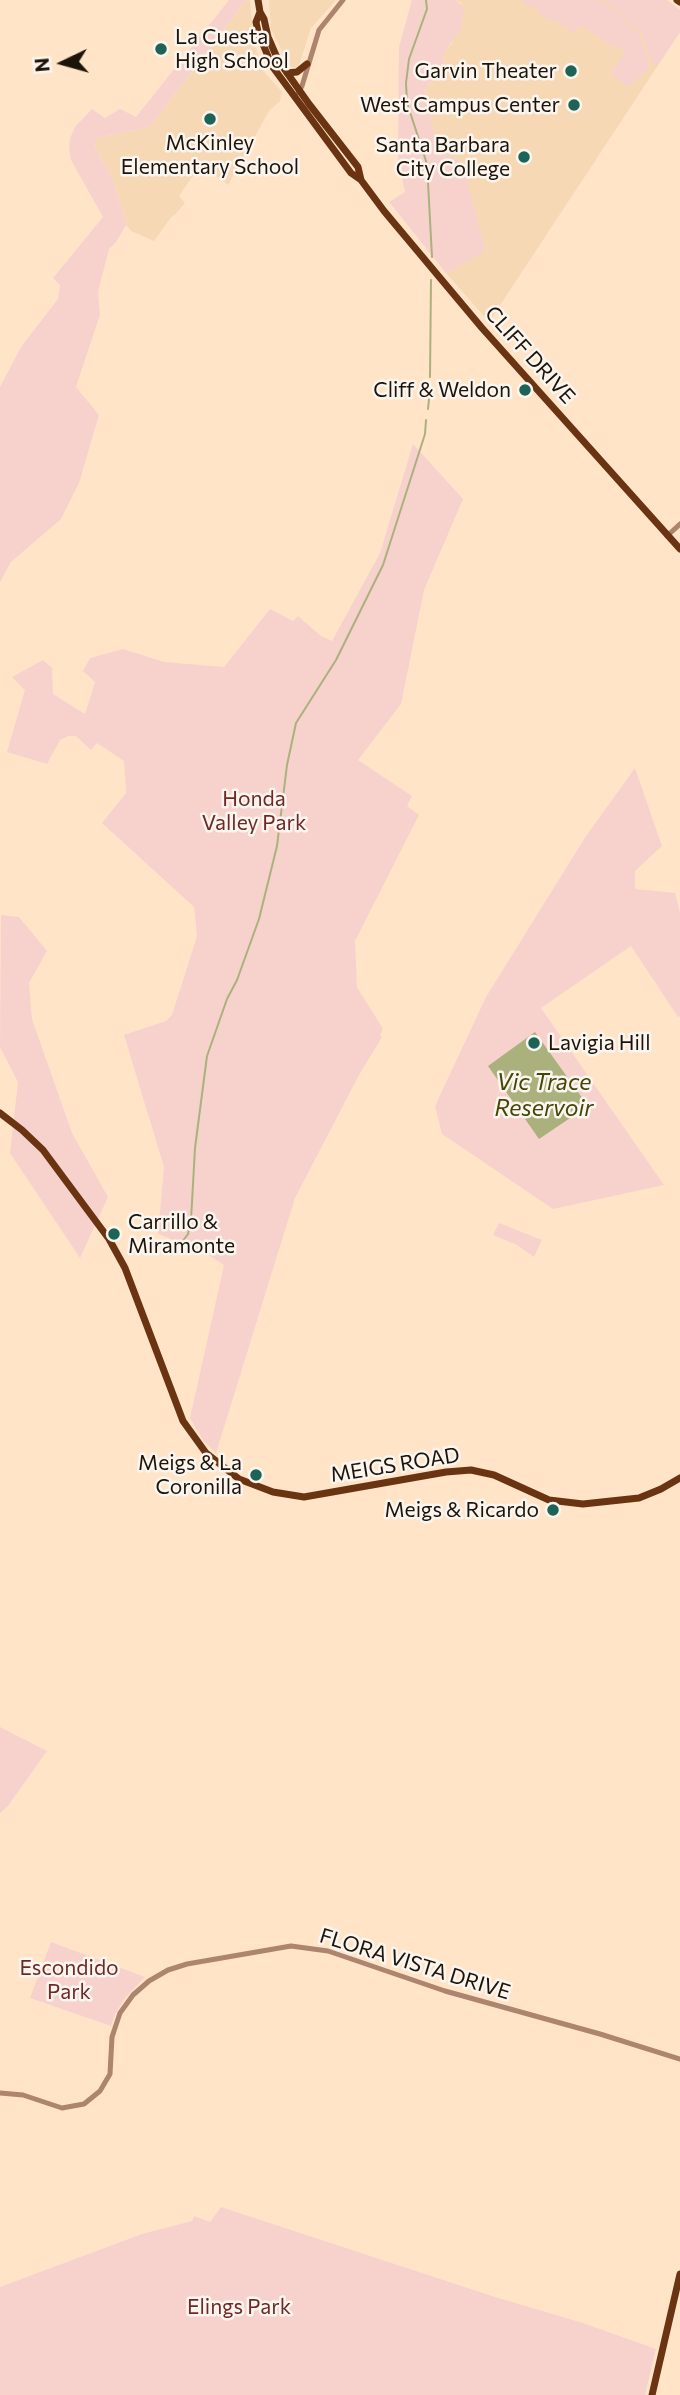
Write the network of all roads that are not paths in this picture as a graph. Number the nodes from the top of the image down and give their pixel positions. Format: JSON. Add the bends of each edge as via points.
{"nodes":[{"id":1,"x":258,"y":0,"type":"edge"},
{"id":2,"x":343,"y":0,"type":"edge"},
{"id":3,"x":260,"y":12,"type":"junction"},
{"id":4,"x":307,"y":64,"type":"junction"},
{"id":5,"x":287,"y":73,"type":"junction"},
{"id":6,"x":297,"y":94,"type":"junction"},
{"id":7,"x":680,"y":524,"type":"edge"},
{"id":8,"x":667,"y":536,"type":"junction"},
{"id":9,"x":680,"y":549,"type":"edge"},
{"id":10,"x":0,"y":1113,"type":"edge"},
{"id":11,"x":680,"y":1478,"type":"edge"},
{"id":12,"x":680,"y":2059,"type":"edge"},
{"id":13,"x":0,"y":2093,"type":"edge"},
{"id":14,"x":680,"y":2274,"type":"edge"},
{"id":15,"x":652,"y":2395,"type":"edge"}],
"edges":[{"from":1,"to":3,"type":"main road","name":"CLIFF DRIVE"},
{"from":2,"to":4,"type":"street","via":[[320,28]]},
{"from":3,"to":5,"type":"main road","name":"CLIFF DRIVE","via":[[272,48]]},
{"from":3,"to":6,"type":"main road","name":"CLIFF DRIVE","via":[[256,22],[266,55]]},
{"from":4,"to":5,"type":"main road","via":[[298,72]]},
{"from":4,"to":6,"type":"street"},
{"from":5,"to":6,"type":"main road","name":"CLIFF DRIVE"},
{"from":6,"to":8,"type":"main road","name":"CLIFF DRIVE","via":[[351,173]]},
{"from":7,"to":8,"type":"street"},
{"from":8,"to":9,"type":"main road","name":"CLIFF DRIVE"},
{"from":10,"to":11,"type":"main road","name":"MEIGS ROAD","via":[[44,1150],[109,1239],[125,1268],[183,1421],[205,1453],[233,1476],[264,1490],[304,1497],[471,1470],[549,1500],[583,1504],[639,1498]]},
{"from":12,"to":13,"type":"street","name":"FLORA VISTA DRIVE","via":[[314,1948],[277,1947],[187,1964],[141,1987],[117,2019],[110,2074],[90,2101],[62,2108]]},
{"from":14,"to":15,"type":"main road"}]}
